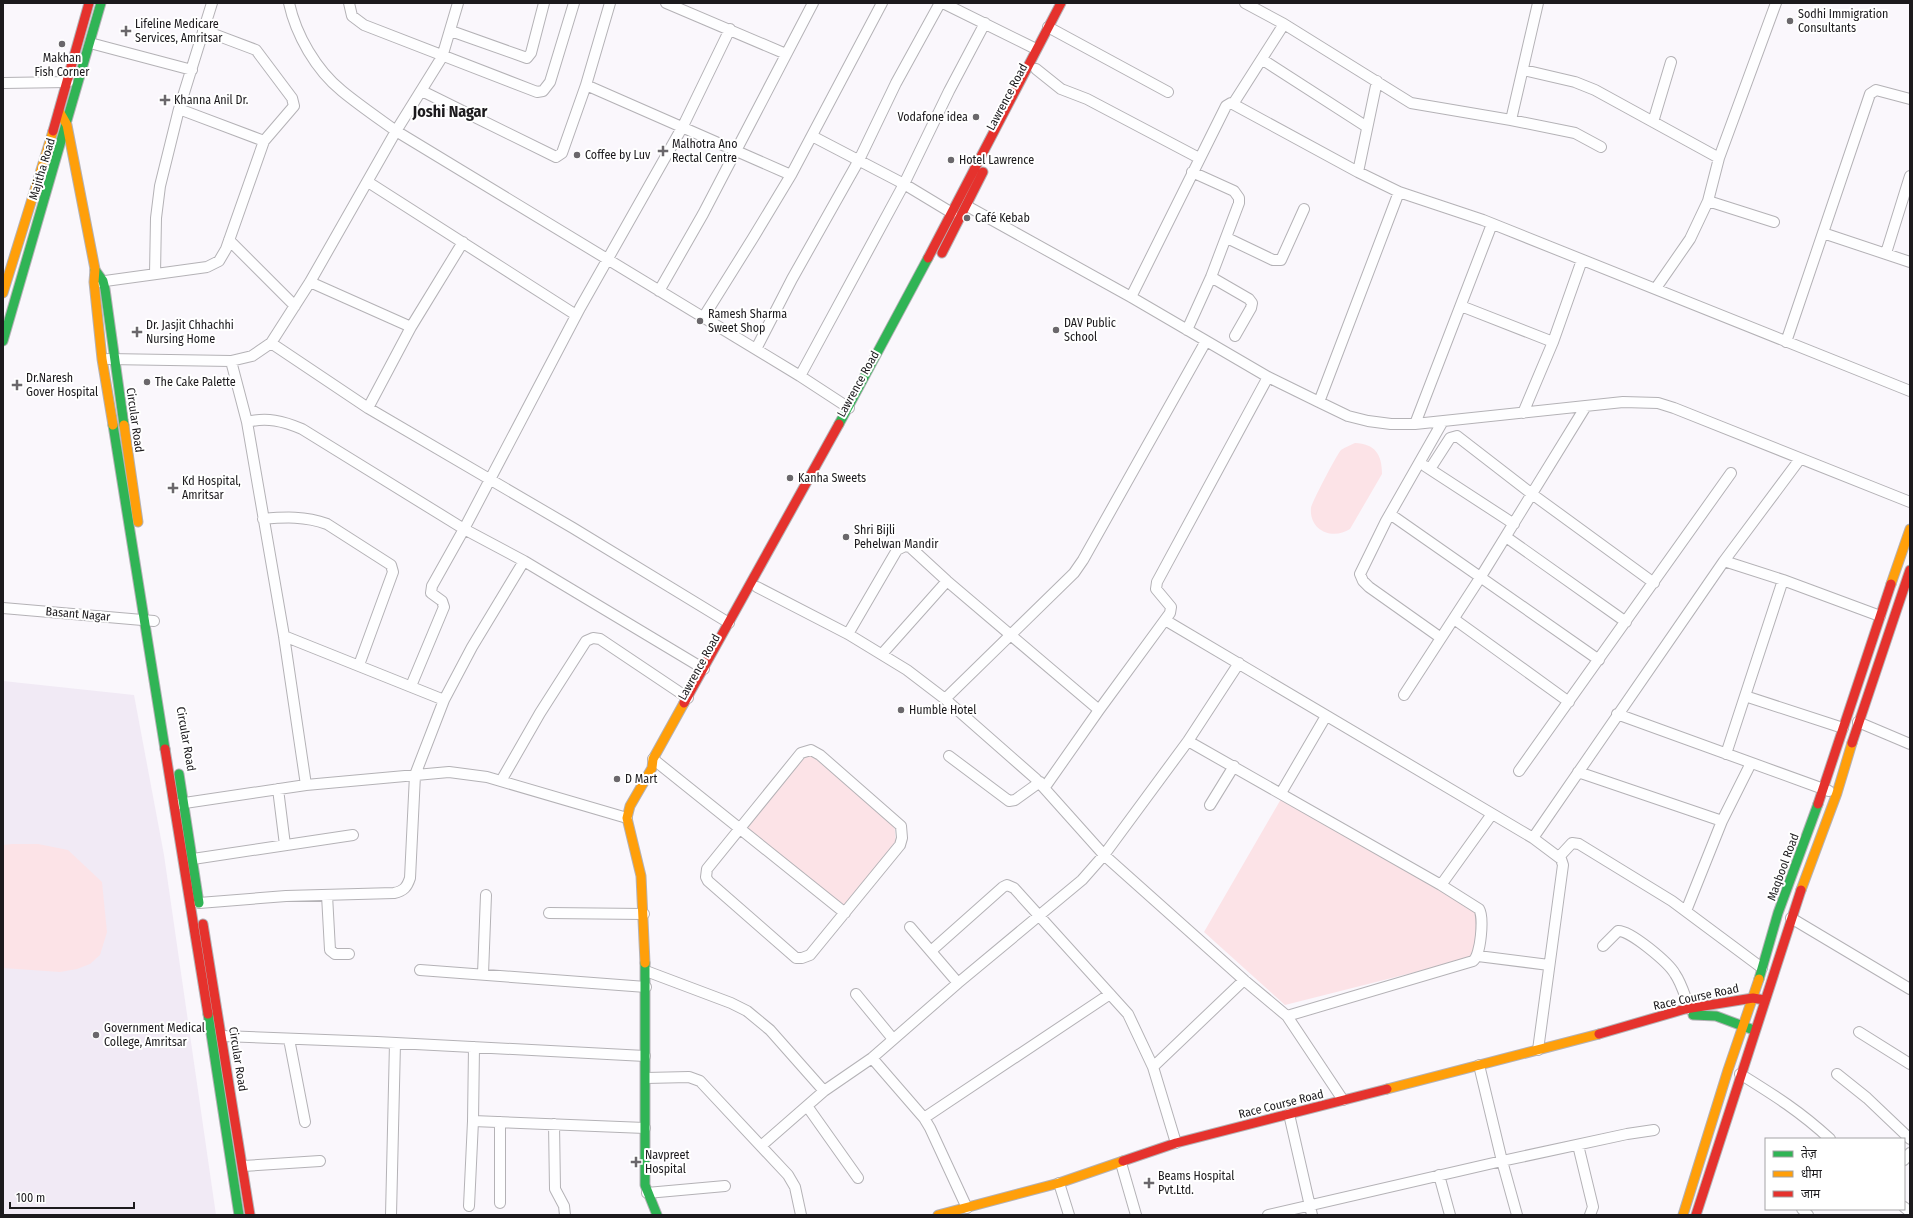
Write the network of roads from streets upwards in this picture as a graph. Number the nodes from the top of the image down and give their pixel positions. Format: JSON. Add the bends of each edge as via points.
{"nodes":[{"id":1,"x":88,"y":3,"type":"edge"},
{"id":2,"x":101,"y":3,"type":"edge"},
{"id":3,"x":212,"y":3,"type":"edge"},
{"id":4,"x":289,"y":3,"type":"edge"},
{"id":5,"x":350,"y":3,"type":"edge"},
{"id":6,"x":458,"y":3,"type":"edge"},
{"id":7,"x":544,"y":3,"type":"edge"},
{"id":8,"x":574,"y":3,"type":"edge"},
{"id":9,"x":610,"y":3,"type":"edge"},
{"id":10,"x":666,"y":3,"type":"edge"},
{"id":11,"x":813,"y":3,"type":"edge"},
{"id":12,"x":882,"y":3,"type":"edge"},
{"id":13,"x":940,"y":3,"type":"edge"},
{"id":14,"x":943,"y":3,"type":"edge"},
{"id":15,"x":1061,"y":3,"type":"edge"},
{"id":16,"x":1071,"y":3,"type":"edge"},
{"id":17,"x":1245,"y":3,"type":"edge"},
{"id":18,"x":1538,"y":3,"type":"edge"},
{"id":19,"x":1776,"y":3,"type":"edge"},
{"id":20,"x":985,"y":23,"type":"junction"},
{"id":21,"x":1284,"y":24,"type":"junction"},
{"id":22,"x":203,"y":30,"type":"junction"},
{"id":23,"x":730,"y":30,"type":"junction"},
{"id":24,"x":1052,"y":30,"type":"junction"},
{"id":25,"x":451,"y":31,"type":"junction"},
{"id":26,"x":90,"y":42,"type":"junction"},
{"id":27,"x":1036,"y":49,"type":"junction"},
{"id":28,"x":786,"y":54,"type":"junction"},
{"id":29,"x":442,"y":57,"type":"junction"},
{"id":30,"x":1263,"y":60,"type":"junction"},
{"id":31,"x":1671,"y":62,"type":"dead end"},
{"id":32,"x":1036,"y":69,"type":"junction"},
{"id":33,"x":192,"y":70,"type":"junction"},
{"id":34,"x":1524,"y":70,"type":"junction"},
{"id":35,"x":1377,"y":81,"type":"junction"},
{"id":36,"x":68,"y":82,"type":"junction"},
{"id":37,"x":3,"y":83,"type":"edge"},
{"id":38,"x":586,"y":85,"type":"junction"},
{"id":39,"x":422,"y":91,"type":"junction"},
{"id":40,"x":1168,"y":92,"type":"dead end"},
{"id":41,"x":1910,"y":99,"type":"edge"},
{"id":42,"x":1233,"y":104,"type":"junction"},
{"id":43,"x":179,"y":109,"type":"junction"},
{"id":44,"x":59,"y":111,"type":"junction"},
{"id":45,"x":1511,"y":120,"type":"junction"},
{"id":46,"x":1653,"y":122,"type":"junction"},
{"id":47,"x":67,"y":125,"type":"junction"},
{"id":48,"x":683,"y":126,"type":"junction"},
{"id":49,"x":1367,"y":127,"type":"junction"},
{"id":50,"x":396,"y":131,"type":"junction"},
{"id":51,"x":812,"y":136,"type":"junction"},
{"id":52,"x":264,"y":141,"type":"junction"},
{"id":53,"x":1601,"y":147,"type":"dead end"},
{"id":54,"x":736,"y":150,"type":"junction"},
{"id":55,"x":1199,"y":158,"type":"junction"},
{"id":56,"x":1719,"y":158,"type":"junction"},
{"id":57,"x":859,"y":160,"type":"junction"},
{"id":58,"x":1192,"y":172,"type":"junction"},
{"id":59,"x":1358,"y":172,"type":"junction"},
{"id":60,"x":791,"y":175,"type":"junction"},
{"id":61,"x":1910,"y":176,"type":"edge"},
{"id":62,"x":368,"y":182,"type":"junction"},
{"id":63,"x":904,"y":184,"type":"junction"},
{"id":64,"x":1399,"y":192,"type":"junction"},
{"id":65,"x":1708,"y":201,"type":"junction"},
{"id":66,"x":967,"y":206,"type":"junction"},
{"id":67,"x":1304,"y":209,"type":"dead end"},
{"id":68,"x":952,"y":213,"type":"junction"},
{"id":69,"x":1774,"y":222,"type":"dead end"},
{"id":70,"x":1492,"y":224,"type":"junction"},
{"id":71,"x":1824,"y":233,"type":"junction"},
{"id":72,"x":1227,"y":238,"type":"junction"},
{"id":73,"x":230,"y":240,"type":"junction"},
{"id":74,"x":463,"y":242,"type":"junction"},
{"id":75,"x":1886,"y":253,"type":"junction"},
{"id":76,"x":608,"y":259,"type":"junction"},
{"id":77,"x":939,"y":259,"type":"dead end"},
{"id":78,"x":1582,"y":260,"type":"junction"},
{"id":79,"x":1910,"y":262,"type":"edge"},
{"id":80,"x":155,"y":274,"type":"junction"},
{"id":81,"x":1211,"y":277,"type":"junction"},
{"id":82,"x":98,"y":282,"type":"junction"},
{"id":83,"x":310,"y":282,"type":"junction"},
{"id":84,"x":1656,"y":288,"type":"junction"},
{"id":85,"x":660,"y":291,"type":"junction"},
{"id":86,"x":3,"y":293,"type":"edge"},
{"id":87,"x":1131,"y":297,"type":"junction"},
{"id":88,"x":295,"y":306,"type":"junction"},
{"id":89,"x":1461,"y":306,"type":"junction"},
{"id":90,"x":576,"y":315,"type":"junction"},
{"id":91,"x":703,"y":318,"type":"junction"},
{"id":92,"x":411,"y":326,"type":"junction"},
{"id":93,"x":1187,"y":330,"type":"junction"},
{"id":94,"x":1235,"y":336,"type":"dead end"},
{"id":95,"x":3,"y":341,"type":"edge"},
{"id":96,"x":1206,"y":341,"type":"junction"},
{"id":97,"x":1552,"y":342,"type":"junction"},
{"id":98,"x":1786,"y":342,"type":"junction"},
{"id":99,"x":271,"y":343,"type":"junction"},
{"id":100,"x":756,"y":349,"type":"junction"},
{"id":101,"x":102,"y":359,"type":"junction"},
{"id":102,"x":114,"y":359,"type":"junction"},
{"id":103,"x":231,"y":361,"type":"junction"},
{"id":104,"x":800,"y":376,"type":"junction"},
{"id":105,"x":1268,"y":377,"type":"junction"},
{"id":106,"x":1910,"y":391,"type":"edge"},
{"id":107,"x":867,"y":392,"type":"dead end"},
{"id":108,"x":1319,"y":402,"type":"junction"},
{"id":109,"x":1586,"y":406,"type":"junction"},
{"id":110,"x":368,"y":408,"type":"junction"},
{"id":111,"x":849,"y":408,"type":"junction"},
{"id":112,"x":1523,"y":413,"type":"junction"},
{"id":113,"x":1443,"y":421,"type":"junction"},
{"id":114,"x":247,"y":422,"type":"junction"},
{"id":115,"x":1414,"y":424,"type":"junction"},
{"id":116,"x":1800,"y":459,"type":"junction"},
{"id":117,"x":1419,"y":462,"type":"junction"},
{"id":118,"x":1430,"y":469,"type":"junction"},
{"id":119,"x":1731,"y":473,"type":"dead end"},
{"id":120,"x":489,"y":480,"type":"junction"},
{"id":121,"x":1532,"y":494,"type":"junction"},
{"id":122,"x":1910,"y":502,"type":"edge"},
{"id":123,"x":1390,"y":514,"type":"junction"},
{"id":124,"x":262,"y":519,"type":"junction"},
{"id":125,"x":1514,"y":524,"type":"junction"},
{"id":126,"x":464,"y":529,"type":"junction"},
{"id":127,"x":1910,"y":529,"type":"edge"},
{"id":128,"x":1506,"y":537,"type":"junction"},
{"id":129,"x":524,"y":561,"type":"junction"},
{"id":130,"x":1724,"y":561,"type":"junction"},
{"id":131,"x":1910,"y":570,"type":"edge"},
{"id":132,"x":1480,"y":578,"type":"junction"},
{"id":133,"x":1783,"y":580,"type":"junction"},
{"id":134,"x":947,"y":581,"type":"junction"},
{"id":135,"x":1654,"y":582,"type":"junction"},
{"id":136,"x":757,"y":587,"type":"junction"},
{"id":137,"x":3,"y":608,"type":"edge"},
{"id":138,"x":1880,"y":616,"type":"junction"},
{"id":139,"x":1454,"y":619,"type":"junction"},
{"id":140,"x":1165,"y":620,"type":"junction"},
{"id":141,"x":149,"y":621,"type":"junction"},
{"id":142,"x":1626,"y":622,"type":"junction"},
{"id":143,"x":729,"y":624,"type":"junction"},
{"id":144,"x":848,"y":634,"type":"junction"},
{"id":145,"x":284,"y":636,"type":"junction"},
{"id":146,"x":1012,"y":636,"type":"junction"},
{"id":147,"x":1441,"y":638,"type":"junction"},
{"id":148,"x":882,"y":654,"type":"junction"},
{"id":149,"x":1599,"y":660,"type":"junction"},
{"id":150,"x":1239,"y":663,"type":"junction"},
{"id":151,"x":359,"y":665,"type":"junction"},
{"id":152,"x":704,"y":669,"type":"junction"},
{"id":153,"x":164,"y":682,"type":"dead end"},
{"id":154,"x":411,"y":686,"type":"junction"},
{"id":155,"x":1404,"y":696,"type":"dead end"},
{"id":156,"x":1745,"y":696,"type":"junction"},
{"id":157,"x":688,"y":698,"type":"junction"},
{"id":158,"x":945,"y":699,"type":"junction"},
{"id":159,"x":444,"y":700,"type":"junction"},
{"id":160,"x":1569,"y":702,"type":"junction"},
{"id":161,"x":1099,"y":710,"type":"junction"},
{"id":162,"x":1617,"y":714,"type":"junction"},
{"id":163,"x":1326,"y":716,"type":"junction"},
{"id":164,"x":1858,"y":722,"type":"junction"},
{"id":165,"x":1843,"y":728,"type":"junction"},
{"id":166,"x":1188,"y":741,"type":"junction"},
{"id":167,"x":1910,"y":744,"type":"edge"},
{"id":168,"x":1726,"y":754,"type":"junction"},
{"id":169,"x":950,"y":756,"type":"dead end"},
{"id":170,"x":1751,"y":763,"type":"junction"},
{"id":171,"x":655,"y":764,"type":"junction"},
{"id":172,"x":178,"y":765,"type":"dead end"},
{"id":173,"x":1234,"y":766,"type":"junction"},
{"id":174,"x":1519,"y":771,"type":"dead end"},
{"id":175,"x":1578,"y":772,"type":"junction"},
{"id":176,"x":415,"y":775,"type":"junction"},
{"id":177,"x":501,"y":781,"type":"junction"},
{"id":178,"x":1043,"y":784,"type":"junction"},
{"id":179,"x":306,"y":785,"type":"junction"},
{"id":180,"x":278,"y":789,"type":"junction"},
{"id":181,"x":1824,"y":789,"type":"junction"},
{"id":182,"x":1280,"y":793,"type":"junction"},
{"id":183,"x":1837,"y":794,"type":"junction"},
{"id":184,"x":179,"y":803,"type":"junction"},
{"id":185,"x":1210,"y":805,"type":"dead end"},
{"id":186,"x":1492,"y":814,"type":"junction"},
{"id":187,"x":627,"y":818,"type":"junction"},
{"id":188,"x":1722,"y":821,"type":"junction"},
{"id":189,"x":741,"y":829,"type":"junction"},
{"id":190,"x":353,"y":835,"type":"dead end"},
{"id":191,"x":1533,"y":838,"type":"junction"},
{"id":192,"x":285,"y":845,"type":"junction"},
{"id":193,"x":1104,"y":855,"type":"junction"},
{"id":194,"x":1559,"y":857,"type":"junction"},
{"id":195,"x":193,"y":859,"type":"junction"},
{"id":196,"x":1441,"y":885,"type":"junction"},
{"id":197,"x":327,"y":895,"type":"junction"},
{"id":198,"x":486,"y":895,"type":"dead end"},
{"id":199,"x":199,"y":903,"type":"junction"},
{"id":200,"x":1686,"y":911,"type":"junction"},
{"id":201,"x":549,"y":913,"type":"dead end"},
{"id":202,"x":845,"y":913,"type":"junction"},
{"id":203,"x":644,"y":914,"type":"junction"},
{"id":204,"x":1039,"y":916,"type":"junction"},
{"id":205,"x":1791,"y":918,"type":"junction"},
{"id":206,"x":910,"y":927,"type":"dead end"},
{"id":207,"x":1603,"y":946,"type":"dead end"},
{"id":208,"x":931,"y":951,"type":"junction"},
{"id":209,"x":349,"y":954,"type":"dead end"},
{"id":210,"x":1478,"y":956,"type":"junction"},
{"id":211,"x":1549,"y":965,"type":"junction"},
{"id":212,"x":1762,"y":968,"type":"junction"},
{"id":213,"x":420,"y":970,"type":"dead end"},
{"id":214,"x":646,"y":971,"type":"junction"},
{"id":215,"x":483,"y":974,"type":"junction"},
{"id":216,"x":1244,"y":980,"type":"junction"},
{"id":217,"x":958,"y":983,"type":"junction"},
{"id":218,"x":646,"y":987,"type":"junction"},
{"id":219,"x":1910,"y":989,"type":"edge"},
{"id":220,"x":856,"y":994,"type":"dead end"},
{"id":221,"x":1110,"y":994,"type":"junction"},
{"id":222,"x":1753,"y":998,"type":"junction"},
{"id":223,"x":1764,"y":1000,"type":"junction"},
{"id":224,"x":1690,"y":1009,"type":"junction"},
{"id":225,"x":1287,"y":1016,"type":"junction"},
{"id":226,"x":1634,"y":1025,"type":"junction"},
{"id":227,"x":1743,"y":1025,"type":"junction"},
{"id":228,"x":1754,"y":1030,"type":"junction"},
{"id":229,"x":1859,"y":1032,"type":"dead end"},
{"id":230,"x":222,"y":1036,"type":"junction"},
{"id":231,"x":289,"y":1039,"type":"junction"},
{"id":232,"x":893,"y":1039,"type":"junction"},
{"id":233,"x":395,"y":1043,"type":"junction"},
{"id":234,"x":474,"y":1047,"type":"junction"},
{"id":235,"x":1538,"y":1050,"type":"junction"},
{"id":236,"x":646,"y":1056,"type":"junction"},
{"id":237,"x":872,"y":1058,"type":"junction"},
{"id":238,"x":1910,"y":1064,"type":"edge"},
{"id":239,"x":1479,"y":1065,"type":"junction"},
{"id":240,"x":1153,"y":1067,"type":"junction"},
{"id":241,"x":1740,"y":1074,"type":"junction"},
{"id":242,"x":1837,"y":1074,"type":"dead end"},
{"id":243,"x":646,"y":1078,"type":"junction"},
{"id":244,"x":824,"y":1091,"type":"junction"},
{"id":245,"x":1343,"y":1100,"type":"junction"},
{"id":246,"x":807,"y":1106,"type":"junction"},
{"id":247,"x":1289,"y":1114,"type":"junction"},
{"id":248,"x":924,"y":1118,"type":"junction"},
{"id":249,"x":474,"y":1121,"type":"junction"},
{"id":250,"x":305,"y":1122,"type":"dead end"},
{"id":251,"x":500,"y":1122,"type":"junction"},
{"id":252,"x":554,"y":1124,"type":"junction"},
{"id":253,"x":645,"y":1128,"type":"junction"},
{"id":254,"x":1654,"y":1130,"type":"dead end"},
{"id":255,"x":1829,"y":1138,"type":"edge"},
{"id":256,"x":1910,"y":1139,"type":"edge"},
{"id":257,"x":1176,"y":1143,"type":"junction"},
{"id":258,"x":1578,"y":1145,"type":"junction"},
{"id":259,"x":761,"y":1146,"type":"junction"},
{"id":260,"x":320,"y":1161,"type":"dead end"},
{"id":261,"x":1502,"y":1161,"type":"junction"},
{"id":262,"x":1121,"y":1163,"type":"junction"},
{"id":263,"x":243,"y":1166,"type":"junction"},
{"id":264,"x":1439,"y":1175,"type":"junction"},
{"id":265,"x":858,"y":1178,"type":"dead end"},
{"id":266,"x":1059,"y":1183,"type":"junction"},
{"id":267,"x":725,"y":1186,"type":"dead end"},
{"id":268,"x":647,"y":1193,"type":"junction"},
{"id":269,"x":500,"y":1203,"type":"dead end"},
{"id":270,"x":469,"y":1206,"type":"dead end"},
{"id":271,"x":967,"y":1208,"type":"junction"},
{"id":272,"x":1310,"y":1210,"type":"edge"},
{"id":273,"x":1698,"y":1214,"type":"edge"},
{"id":274,"x":239,"y":1215,"type":"edge"},
{"id":275,"x":250,"y":1215,"type":"edge"},
{"id":276,"x":391,"y":1215,"type":"edge"},
{"id":277,"x":565,"y":1215,"type":"edge"},
{"id":278,"x":657,"y":1215,"type":"edge"},
{"id":279,"x":801,"y":1215,"type":"edge"},
{"id":280,"x":938,"y":1215,"type":"edge"},
{"id":281,"x":1069,"y":1215,"type":"edge"},
{"id":282,"x":1136,"y":1215,"type":"edge"},
{"id":283,"x":1268,"y":1215,"type":"edge"},
{"id":284,"x":1450,"y":1215,"type":"edge"},
{"id":285,"x":1517,"y":1215,"type":"edge"},
{"id":286,"x":1590,"y":1215,"type":"edge"},
{"id":287,"x":1683,"y":1215,"type":"edge"}],
"edges":[{"from":1,"to":36,"type":"street","name":"Majitha Road"},
{"from":2,"to":26,"type":"street","name":"Majitha Road"},
{"from":3,"to":22,"type":"street"},
{"from":4,"to":50,"type":"street","via":[[298,29],[314,59],[340,90]]},
{"from":5,"to":29,"type":"street","via":[[352,16],[364,26]]},
{"from":6,"to":25,"type":"street"},
{"from":7,"to":25,"type":"street","via":[[531,53],[527,58]]},
{"from":8,"to":29,"type":"street","via":[[550,82],[543,91],[537,92]]},
{"from":9,"to":38,"type":"street"},
{"from":10,"to":23,"type":"street"},
{"from":11,"to":28,"type":"street"},
{"from":12,"to":51,"type":"street"},
{"from":13,"to":57,"type":"street","via":[[896,83]]},
{"from":14,"to":20,"type":"street"},
{"from":15,"to":24,"type":"street","name":"Lawrence Road"},
{"from":16,"to":24,"type":"street","name":"Lawrence Road"},
{"from":17,"to":21,"type":"street"},
{"from":18,"to":34,"type":"street"},
{"from":19,"to":56,"type":"street"},
{"from":20,"to":27,"type":"street"},
{"from":20,"to":63,"type":"street"},
{"from":21,"to":30,"type":"street"},
{"from":21,"to":35,"type":"street"},
{"from":22,"to":33,"type":"street"},
{"from":22,"to":52,"type":"street","via":[[256,50],[292,98],[292,110]]},
{"from":23,"to":28,"type":"street"},
{"from":23,"to":48,"type":"street"},
{"from":24,"to":27,"type":"street","name":"Lawrence Road"},
{"from":24,"to":32,"type":"street","name":"Lawrence Road"},
{"from":24,"to":40,"type":"street"},
{"from":25,"to":29,"type":"street"},
{"from":26,"to":33,"type":"street"},
{"from":26,"to":47,"type":"street","name":"Majitha Road"},
{"from":27,"to":68,"type":"street","name":"Lawrence Road"},
{"from":28,"to":54,"type":"street"},
{"from":29,"to":39,"type":"street"},
{"from":30,"to":42,"type":"street"},
{"from":30,"to":49,"type":"street"},
{"from":31,"to":46,"type":"street"},
{"from":32,"to":55,"type":"street","via":[[1056,86],[1087,99]]},
{"from":32,"to":66,"type":"street","name":"Lawrence Road","via":[[999,138]]},
{"from":33,"to":43,"type":"street"},
{"from":34,"to":45,"type":"street"},
{"from":34,"to":46,"type":"street","via":[[1575,82],[1595,90]]},
{"from":35,"to":45,"type":"street","via":[[1411,103]]},
{"from":35,"to":49,"type":"street"},
{"from":36,"to":37,"type":"street"},
{"from":36,"to":44,"type":"street","name":"Majitha Road"},
{"from":38,"to":39,"type":"street","via":[[562,153],[556,157]]},
{"from":38,"to":48,"type":"street"},
{"from":39,"to":50,"type":"street"},
{"from":41,"to":71,"type":"street","via":[[1876,90],[1870,94]]},
{"from":42,"to":55,"type":"street","via":[[1228,103],[1226,106]]},
{"from":42,"to":59,"type":"street"},
{"from":43,"to":52,"type":"street"},
{"from":43,"to":80,"type":"street","via":[[157,203]]},
{"from":44,"to":47,"type":"street","name":"Circular Road"},
{"from":44,"to":86,"type":"street","name":"Majitha Road"},
{"from":45,"to":53,"type":"street","via":[[1575,133]]},
{"from":46,"to":56,"type":"street"},
{"from":47,"to":82,"type":"street","name":"Circular Road"},
{"from":47,"to":95,"type":"street","name":"Majitha Road"},
{"from":48,"to":54,"type":"street"},
{"from":48,"to":76,"type":"street"},
{"from":49,"to":59,"type":"street"},
{"from":50,"to":62,"type":"street"},
{"from":50,"to":76,"type":"street"},
{"from":51,"to":57,"type":"street"},
{"from":51,"to":60,"type":"street"},
{"from":52,"to":73,"type":"street"},
{"from":54,"to":60,"type":"street"},
{"from":54,"to":85,"type":"street"},
{"from":55,"to":58,"type":"street"},
{"from":56,"to":65,"type":"street"},
{"from":57,"to":63,"type":"street"},
{"from":57,"to":100,"type":"street"},
{"from":58,"to":72,"type":"street","via":[[1237,194],[1238,207]]},
{"from":58,"to":87,"type":"street"},
{"from":59,"to":64,"type":"street"},
{"from":60,"to":91,"type":"street"},
{"from":61,"to":75,"type":"street"},
{"from":62,"to":74,"type":"street"},
{"from":62,"to":83,"type":"street"},
{"from":63,"to":68,"type":"street"},
{"from":63,"to":104,"type":"street"},
{"from":64,"to":70,"type":"street"},
{"from":64,"to":108,"type":"street"},
{"from":65,"to":69,"type":"street"},
{"from":65,"to":84,"type":"street","via":[[1690,239]]},
{"from":66,"to":77,"type":"street","name":"Lawrence Road"},
{"from":66,"to":87,"type":"street"},
{"from":67,"to":72,"type":"street","via":[[1284,258],[1278,261]]},
{"from":68,"to":111,"type":"street","name":"Lawrence Road","via":[[914,297]]},
{"from":70,"to":78,"type":"street"},
{"from":70,"to":89,"type":"street"},
{"from":71,"to":75,"type":"street"},
{"from":71,"to":98,"type":"street"},
{"from":72,"to":81,"type":"street"},
{"from":73,"to":80,"type":"street","via":[[222,256],[214,264]]},
{"from":73,"to":88,"type":"street"},
{"from":74,"to":90,"type":"street"},
{"from":74,"to":92,"type":"street"},
{"from":75,"to":79,"type":"street"},
{"from":76,"to":85,"type":"street"},
{"from":76,"to":90,"type":"street"},
{"from":78,"to":84,"type":"street"},
{"from":78,"to":97,"type":"street"},
{"from":80,"to":82,"type":"street"},
{"from":81,"to":93,"type":"street"},
{"from":81,"to":94,"type":"street","via":[[1252,303]]},
{"from":82,"to":101,"type":"street","name":"Circular Road"},
{"from":82,"to":102,"type":"street","name":"Circular Road"},
{"from":83,"to":88,"type":"street"},
{"from":83,"to":92,"type":"street"},
{"from":84,"to":98,"type":"street"},
{"from":85,"to":91,"type":"street"},
{"from":87,"to":93,"type":"street"},
{"from":88,"to":99,"type":"street"},
{"from":89,"to":97,"type":"street"},
{"from":89,"to":115,"type":"street"},
{"from":90,"to":120,"type":"street"},
{"from":91,"to":100,"type":"street"},
{"from":92,"to":110,"type":"street"},
{"from":93,"to":96,"type":"street"},
{"from":96,"to":105,"type":"street"},
{"from":96,"to":146,"type":"street","via":[[1083,560],[1074,573]]},
{"from":97,"to":112,"type":"street"},
{"from":98,"to":106,"type":"street"},
{"from":99,"to":103,"type":"street","via":[[252,356]]},
{"from":99,"to":110,"type":"street"},
{"from":100,"to":104,"type":"street"},
{"from":101,"to":102,"type":"street"},
{"from":101,"to":141,"type":"street","name":"Circular Road"},
{"from":102,"to":103,"type":"street"},
{"from":102,"to":141,"type":"street","name":"Circular Road"},
{"from":103,"to":114,"type":"street"},
{"from":104,"to":111,"type":"street"},
{"from":105,"to":108,"type":"street"},
{"from":105,"to":140,"type":"street","via":[[1157,582],[1156,589],[1172,608]]},
{"from":107,"to":136,"type":"street","name":"Lawrence Road"},
{"from":108,"to":115,"type":"street","via":[[1348,416],[1368,421]]},
{"from":109,"to":112,"type":"street"},
{"from":109,"to":116,"type":"street","via":[[1623,402],[1658,403]]},
{"from":109,"to":121,"type":"street"},
{"from":110,"to":120,"type":"street"},
{"from":111,"to":143,"type":"street","name":"Lawrence Road","via":[[760,564]]},
{"from":112,"to":113,"type":"street"},
{"from":113,"to":115,"type":"street"},
{"from":113,"to":117,"type":"street"},
{"from":114,"to":124,"type":"street"},
{"from":114,"to":126,"type":"street","via":[[268,419],[302,429]]},
{"from":116,"to":122,"type":"street"},
{"from":116,"to":130,"type":"street"},
{"from":117,"to":118,"type":"street"},
{"from":117,"to":123,"type":"street"},
{"from":118,"to":121,"type":"street","via":[[1450,438],[1457,436]]},
{"from":118,"to":125,"type":"street"},
{"from":119,"to":135,"type":"street"},
{"from":120,"to":126,"type":"street"},
{"from":120,"to":143,"type":"street"},
{"from":121,"to":125,"type":"street"},
{"from":121,"to":135,"type":"street"},
{"from":123,"to":132,"type":"street"},
{"from":123,"to":147,"type":"street","via":[[1361,570],[1361,577],[1369,587]]},
{"from":124,"to":145,"type":"street"},
{"from":124,"to":151,"type":"street","via":[[296,517],[317,520],[391,565],[393,572]]},
{"from":125,"to":128,"type":"street"},
{"from":126,"to":129,"type":"street"},
{"from":126,"to":154,"type":"street","via":[[432,586],[431,593],[444,604],[444,611]]},
{"from":127,"to":138,"type":"street","name":"Maqbool Road"},
{"from":128,"to":132,"type":"street"},
{"from":128,"to":142,"type":"street"},
{"from":129,"to":152,"type":"street"},
{"from":129,"to":159,"type":"street"},
{"from":130,"to":133,"type":"street"},
{"from":130,"to":162,"type":"street"},
{"from":131,"to":164,"type":"street","name":"Maqbool Road"},
{"from":132,"to":139,"type":"street"},
{"from":132,"to":149,"type":"street"},
{"from":133,"to":138,"type":"street"},
{"from":133,"to":156,"type":"street"},
{"from":134,"to":144,"type":"street","via":[[910,547],[901,547],[882,574]]},
{"from":134,"to":146,"type":"street"},
{"from":134,"to":148,"type":"street"},
{"from":135,"to":142,"type":"street"},
{"from":136,"to":144,"type":"street"},
{"from":136,"to":171,"type":"street","name":"Lawrence Road"},
{"from":137,"to":141,"type":"street","name":"Basant Nagar"},
{"from":138,"to":165,"type":"street","name":"Maqbool Road"},
{"from":139,"to":147,"type":"street"},
{"from":139,"to":160,"type":"street"},
{"from":140,"to":150,"type":"street"},
{"from":140,"to":161,"type":"street"},
{"from":141,"to":153,"type":"street","name":"Circular Road"},
{"from":141,"to":184,"type":"street","name":"Circular Road"},
{"from":142,"to":149,"type":"street"},
{"from":143,"to":152,"type":"street","name":"Lawrence Road"},
{"from":144,"to":148,"type":"street"},
{"from":145,"to":151,"type":"street"},
{"from":145,"to":179,"type":"street"},
{"from":146,"to":158,"type":"street"},
{"from":146,"to":161,"type":"street"},
{"from":147,"to":155,"type":"street"},
{"from":148,"to":158,"type":"street"},
{"from":149,"to":160,"type":"street"},
{"from":150,"to":163,"type":"street"},
{"from":150,"to":166,"type":"street"},
{"from":151,"to":154,"type":"street"},
{"from":152,"to":157,"type":"street","name":"Lawrence Road"},
{"from":154,"to":159,"type":"street"},
{"from":156,"to":165,"type":"street"},
{"from":156,"to":168,"type":"street"},
{"from":157,"to":171,"type":"street","name":"Lawrence Road"},
{"from":157,"to":177,"type":"street","via":[[600,639],[590,639],[586,641],[544,707]]},
{"from":158,"to":178,"type":"street"},
{"from":159,"to":176,"type":"street"},
{"from":160,"to":174,"type":"street"},
{"from":161,"to":178,"type":"street"},
{"from":162,"to":168,"type":"street"},
{"from":162,"to":175,"type":"street"},
{"from":163,"to":182,"type":"street"},
{"from":163,"to":186,"type":"street"},
{"from":164,"to":167,"type":"street"},
{"from":164,"to":183,"type":"street","name":"Maqbool Road"},
{"from":165,"to":181,"type":"street","name":"Maqbool Road"},
{"from":166,"to":173,"type":"street"},
{"from":166,"to":193,"type":"street"},
{"from":168,"to":170,"type":"street"},
{"from":169,"to":178,"type":"street","via":[[1009,801]]},
{"from":170,"to":181,"type":"street"},
{"from":170,"to":188,"type":"street"},
{"from":171,"to":187,"type":"street","name":"Lawrence Road","via":[[630,806]]},
{"from":171,"to":189,"type":"street"},
{"from":172,"to":184,"type":"street","name":"Circular Road"},
{"from":173,"to":182,"type":"street"},
{"from":173,"to":185,"type":"street"},
{"from":175,"to":188,"type":"street"},
{"from":175,"to":191,"type":"street"},
{"from":176,"to":177,"type":"street","via":[[466,773]]},
{"from":176,"to":179,"type":"street"},
{"from":176,"to":197,"type":"street","via":[[410,878],[406,888],[394,893]]},
{"from":177,"to":187,"type":"street"},
{"from":178,"to":193,"type":"street"},
{"from":179,"to":180,"type":"street"},
{"from":180,"to":184,"type":"street"},
{"from":180,"to":192,"type":"street"},
{"from":181,"to":183,"type":"street"},
{"from":181,"to":212,"type":"street","name":"Maqbool Road","via":[[1778,913]]},
{"from":182,"to":196,"type":"street"},
{"from":183,"to":205,"type":"street","name":"Maqbool Road"},
{"from":184,"to":195,"type":"street","name":"Circular Road"},
{"from":184,"to":274,"type":"street","name":"Circular Road"},
{"from":186,"to":191,"type":"street"},
{"from":186,"to":196,"type":"street"},
{"from":187,"to":203,"type":"street","via":[[641,876]]},
{"from":188,"to":200,"type":"street"},
{"from":189,"to":202,"type":"street"},
{"from":189,"to":202,"type":"street","via":[[707,869],[706,877],[796,958],[810,955]]},
{"from":189,"to":202,"type":"street","via":[[801,753],[811,750],[820,755],[901,826],[903,832],[900,845]]},
{"from":190,"to":192,"type":"street"},
{"from":191,"to":194,"type":"street"},
{"from":192,"to":195,"type":"street"},
{"from":193,"to":204,"type":"street","via":[[1082,880]]},
{"from":193,"to":216,"type":"street"},
{"from":194,"to":200,"type":"street","via":[[1572,843],[1577,843]]},
{"from":194,"to":211,"type":"street","via":[[1563,865]]},
{"from":195,"to":199,"type":"street","name":"Circular Road"},
{"from":196,"to":210,"type":"street","via":[[1481,912]]},
{"from":197,"to":199,"type":"street"},
{"from":197,"to":209,"type":"street","via":[[330,950],[335,954]]},
{"from":198,"to":215,"type":"street"},
{"from":199,"to":230,"type":"street","name":"Circular Road"},
{"from":200,"to":212,"type":"street"},
{"from":201,"to":203,"type":"street"},
{"from":203,"to":214,"type":"street"},
{"from":204,"to":208,"type":"street","via":[[1014,888],[1008,885]]},
{"from":204,"to":217,"type":"street"},
{"from":204,"to":221,"type":"street"},
{"from":205,"to":219,"type":"street"},
{"from":205,"to":223,"type":"street","name":"Maqbool Road"},
{"from":206,"to":208,"type":"street"},
{"from":207,"to":224,"type":"street","via":[[1618,931],[1625,931],[1674,972]]},
{"from":208,"to":217,"type":"street"},
{"from":210,"to":211,"type":"street"},
{"from":210,"to":225,"type":"street","via":[[1473,961]]},
{"from":211,"to":235,"type":"street"},
{"from":212,"to":222,"type":"street","name":"Maqbool Road"},
{"from":213,"to":215,"type":"street"},
{"from":214,"to":218,"type":"street"},
{"from":214,"to":244,"type":"street","via":[[747,1011],[770,1030]]},
{"from":215,"to":218,"type":"street"},
{"from":216,"to":225,"type":"street"},
{"from":216,"to":240,"type":"street"},
{"from":217,"to":232,"type":"street"},
{"from":218,"to":236,"type":"street"},
{"from":220,"to":232,"type":"street"},
{"from":221,"to":240,"type":"street","via":[[1128,1014]]},
{"from":221,"to":248,"type":"street"},
{"from":222,"to":223,"type":"street","name":"Race Course Road"},
{"from":222,"to":224,"type":"street","name":"Race Course Road"},
{"from":222,"to":227,"type":"street","name":"Maqbool Road"},
{"from":223,"to":228,"type":"street","name":"Maqbool Road"},
{"from":224,"to":226,"type":"street","name":"Race Course Road"},
{"from":225,"to":245,"type":"street"},
{"from":226,"to":227,"type":"street","name":"Race Course Road","via":[[1705,1013]]},
{"from":226,"to":235,"type":"street","name":"Race Course Road"},
{"from":227,"to":228,"type":"street","name":"Race Course Road"},
{"from":227,"to":287,"type":"street","name":"Maqbool Road"},
{"from":228,"to":241,"type":"street","name":"Maqbool Road"},
{"from":229,"to":238,"type":"street"},
{"from":230,"to":231,"type":"street"},
{"from":230,"to":263,"type":"street","name":"Circular Road"},
{"from":231,"to":233,"type":"street"},
{"from":231,"to":250,"type":"street"},
{"from":232,"to":237,"type":"street"},
{"from":233,"to":234,"type":"street"},
{"from":233,"to":276,"type":"street"},
{"from":234,"to":236,"type":"street"},
{"from":234,"to":249,"type":"street"},
{"from":235,"to":239,"type":"street","name":"Race Course Road"},
{"from":236,"to":243,"type":"street"},
{"from":237,"to":244,"type":"street"},
{"from":237,"to":248,"type":"street"},
{"from":239,"to":245,"type":"street","name":"Race Course Road"},
{"from":239,"to":261,"type":"street"},
{"from":240,"to":257,"type":"street"},
{"from":241,"to":255,"type":"street","via":[[1785,1101]]},
{"from":241,"to":273,"type":"street","name":"Maqbool Road"},
{"from":242,"to":256,"type":"street","via":[[1867,1098]]},
{"from":243,"to":253,"type":"street"},
{"from":243,"to":259,"type":"street","via":[[689,1076],[700,1081]]},
{"from":244,"to":246,"type":"street"},
{"from":245,"to":247,"type":"street","name":"Race Course Road"},
{"from":246,"to":259,"type":"street"},
{"from":246,"to":265,"type":"street"},
{"from":247,"to":257,"type":"street","name":"Race Course Road"},
{"from":247,"to":272,"type":"street"},
{"from":248,"to":271,"type":"street","via":[[937,1139]]},
{"from":249,"to":251,"type":"street"},
{"from":249,"to":270,"type":"street"},
{"from":251,"to":252,"type":"street"},
{"from":251,"to":269,"type":"street"},
{"from":252,"to":253,"type":"street"},
{"from":252,"to":277,"type":"street","via":[[555,1189],[564,1206]]},
{"from":253,"to":268,"type":"street","via":[[644,1170]]},
{"from":254,"to":258,"type":"street"},
{"from":257,"to":262,"type":"street","name":"Race Course Road"},
{"from":258,"to":261,"type":"street"},
{"from":258,"to":286,"type":"street","via":[[1593,1207]]},
{"from":259,"to":279,"type":"street","via":[[792,1181]]},
{"from":260,"to":263,"type":"street"},
{"from":261,"to":264,"type":"street"},
{"from":261,"to":285,"type":"street"},
{"from":262,"to":266,"type":"street","name":"Race Course Road"},
{"from":262,"to":282,"type":"street"},
{"from":263,"to":275,"type":"street","name":"Circular Road"},
{"from":264,"to":272,"type":"street"},
{"from":264,"to":284,"type":"street"},
{"from":266,"to":271,"type":"street","name":"Race Course Road"},
{"from":266,"to":281,"type":"street"},
{"from":267,"to":268,"type":"street"},
{"from":268,"to":278,"type":"street"},
{"from":271,"to":280,"type":"street","name":"Race Course Road"},
{"from":272,"to":283,"type":"street"}]}
